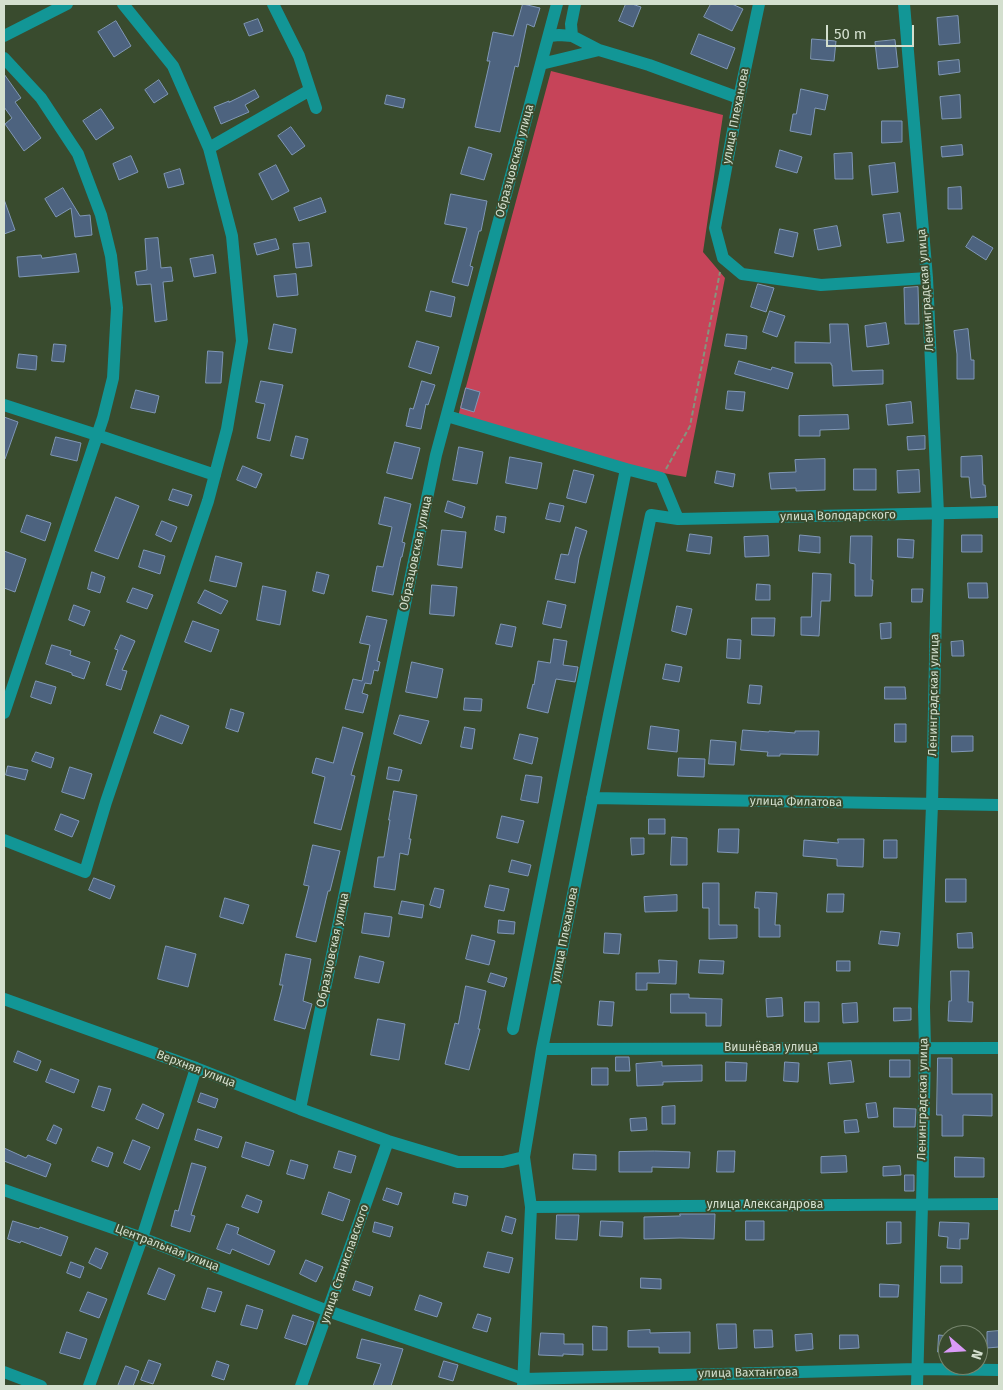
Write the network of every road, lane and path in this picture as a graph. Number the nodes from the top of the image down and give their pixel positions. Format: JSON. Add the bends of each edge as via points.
{"nodes":[{"id":1,"x":67,"y":4,"type":"edge"},
{"id":2,"x":123,"y":4,"type":"edge"},
{"id":3,"x":273,"y":4,"type":"edge"},
{"id":4,"x":557,"y":4,"type":"edge"},
{"id":5,"x":575,"y":4,"type":"edge"},
{"id":6,"x":759,"y":4,"type":"edge"},
{"id":7,"x":904,"y":4,"type":"edge"},
{"id":8,"x":4,"y":36,"type":"edge"},
{"id":9,"x":550,"y":36,"type":"junction"},
{"id":10,"x":572,"y":36,"type":"junction"},
{"id":11,"x":599,"y":50,"type":"junction"},
{"id":12,"x":4,"y":58,"type":"edge"},
{"id":13,"x":541,"y":64,"type":"junction"},
{"id":14,"x":310,"y":90,"type":"junction"},
{"id":15,"x":739,"y":98,"type":"junction"},
{"id":16,"x":316,"y":108,"type":"dead end"},
{"id":17,"x":209,"y":148,"type":"junction"},
{"id":18,"x":723,"y":258,"type":"junction"},
{"id":19,"x":927,"y":278,"type":"junction"},
{"id":20,"x":4,"y":406,"type":"edge"},
{"id":21,"x":447,"y":416,"type":"junction"},
{"id":22,"x":97,"y":435,"type":"junction"},
{"id":23,"x":626,"y":469,"type":"junction"},
{"id":24,"x":215,"y":475,"type":"junction"},
{"id":25,"x":661,"y":478,"type":"junction"},
{"id":26,"x":999,"y":512,"type":"edge"},
{"id":27,"x":938,"y":513,"type":"junction"},
{"id":28,"x":678,"y":519,"type":"junction"},
{"id":29,"x":4,"y":713,"type":"edge"},
{"id":30,"x":592,"y":798,"type":"junction"},
{"id":31,"x":932,"y":804,"type":"junction"},
{"id":32,"x":999,"y":805,"type":"edge"},
{"id":33,"x":4,"y":840,"type":"edge"},
{"id":34,"x":4,"y":998,"type":"edge"},
{"id":35,"x":513,"y":1029,"type":"dead end"},
{"id":36,"x":925,"y":1048,"type":"junction"},
{"id":37,"x":999,"y":1048,"type":"edge"},
{"id":38,"x":542,"y":1049,"type":"junction"},
{"id":39,"x":196,"y":1068,"type":"junction"},
{"id":40,"x":300,"y":1109,"type":"junction"},
{"id":41,"x":388,"y":1141,"type":"junction"},
{"id":42,"x":524,"y":1157,"type":"junction"},
{"id":43,"x":4,"y":1190,"type":"edge"},
{"id":44,"x":922,"y":1204,"type":"junction"},
{"id":45,"x":999,"y":1204,"type":"edge"},
{"id":46,"x":531,"y":1207,"type":"junction"},
{"id":47,"x":142,"y":1238,"type":"junction"},
{"id":48,"x":328,"y":1311,"type":"junction"},
{"id":49,"x":917,"y":1369,"type":"junction"},
{"id":50,"x":999,"y":1370,"type":"edge"},
{"id":51,"x":4,"y":1372,"type":"edge"},
{"id":52,"x":524,"y":1383,"type":"edge"},
{"id":53,"x":41,"y":1386,"type":"edge"},
{"id":54,"x":90,"y":1386,"type":"edge"},
{"id":55,"x":302,"y":1386,"type":"edge"},
{"id":56,"x":917,"y":1386,"type":"edge"}],
"edges":[{"from":1,"to":8,"type":"street"},
{"from":2,"to":17,"type":"street","via":[[173,66]]},
{"from":3,"to":14,"type":"street","via":[[300,56]]},
{"from":4,"to":9,"type":"street","name":"Образцовская улица"},
{"from":5,"to":10,"type":"street"},
{"from":6,"to":15,"type":"street","name":"улица Плеханова"},
{"from":7,"to":19,"type":"street","name":"Ленинградская улица"},
{"from":9,"to":10,"type":"street"},
{"from":9,"to":13,"type":"street","name":"Образцовская улица"},
{"from":10,"to":11,"type":"street"},
{"from":11,"to":13,"type":"street"},
{"from":11,"to":15,"type":"street"},
{"from":12,"to":22,"type":"street","via":[[41,98],[78,154],[101,215],[112,256],[116,308],[113,378]]},
{"from":13,"to":21,"type":"street","name":"Образцовская улица"},
{"from":14,"to":16,"type":"street"},
{"from":14,"to":17,"type":"street"},
{"from":15,"to":18,"type":"street","name":"улица Плеханова","via":[[715,228]]},
{"from":17,"to":24,"type":"street","via":[[232,236],[242,341],[227,429]]},
{"from":18,"to":19,"type":"street","via":[[742,274],[821,285]]},
{"from":18,"to":25,"type":"path","via":[[690,426]]},
{"from":19,"to":27,"type":"street","name":"Ленинградская улица"},
{"from":20,"to":22,"type":"street"},
{"from":21,"to":23,"type":"street"},
{"from":21,"to":40,"type":"street","name":"Образцовская улица","via":[[436,455]]},
{"from":22,"to":24,"type":"street"},
{"from":22,"to":29,"type":"street"},
{"from":23,"to":25,"type":"street"},
{"from":23,"to":35,"type":"street"},
{"from":24,"to":33,"type":"street","via":[[85,872]]},
{"from":25,"to":28,"type":"street"},
{"from":26,"to":27,"type":"street","name":"улица Володарского"},
{"from":27,"to":28,"type":"street","name":"улица Володарского"},
{"from":27,"to":31,"type":"street","name":"Ленинградская улица"},
{"from":28,"to":30,"type":"street","name":"улица Плеханова","via":[[651,515]]},
{"from":30,"to":31,"type":"street","name":"улица Филатова"},
{"from":30,"to":38,"type":"street","name":"улица Плеханова"},
{"from":31,"to":32,"type":"street","name":"улица Филатова"},
{"from":31,"to":36,"type":"street","name":"Ленинградская улица"},
{"from":34,"to":39,"type":"street","name":"Верхняя улица"},
{"from":36,"to":37,"type":"street","name":"Вишнёвая улица"},
{"from":36,"to":38,"type":"street","name":"Вишнёвая улица"},
{"from":36,"to":44,"type":"street","name":"Ленинградская улица"},
{"from":38,"to":42,"type":"street","name":"улица Плеханова"},
{"from":39,"to":40,"type":"street","name":"Верхняя улица"},
{"from":39,"to":47,"type":"street"},
{"from":40,"to":41,"type":"street","name":"Верхняя улица"},
{"from":41,"to":42,"type":"street","name":"Верхняя улица","via":[[458,1162],[504,1162]]},
{"from":41,"to":48,"type":"street","name":"улица Станиславского"},
{"from":42,"to":46,"type":"street","name":"улица Плеханова"},
{"from":43,"to":47,"type":"street","name":"Центральная улица"},
{"from":44,"to":45,"type":"street","name":"улица Александрова"},
{"from":44,"to":46,"type":"street","name":"улица Александрова"},
{"from":44,"to":49,"type":"street","name":"Ленинградская улица"},
{"from":46,"to":52,"type":"street","name":"улица Плеханова"},
{"from":47,"to":48,"type":"street","name":"Центральная улица"},
{"from":47,"to":54,"type":"street"},
{"from":48,"to":52,"type":"street","name":"улица Вахтангова"},
{"from":48,"to":55,"type":"street","name":"улица Станиславского"},
{"from":49,"to":50,"type":"street","name":"улица Вахтангова"},
{"from":49,"to":52,"type":"street","name":"улица Вахтангова"},
{"from":49,"to":56,"type":"street","name":"Ленинградская улица"},
{"from":51,"to":53,"type":"street"}]}
